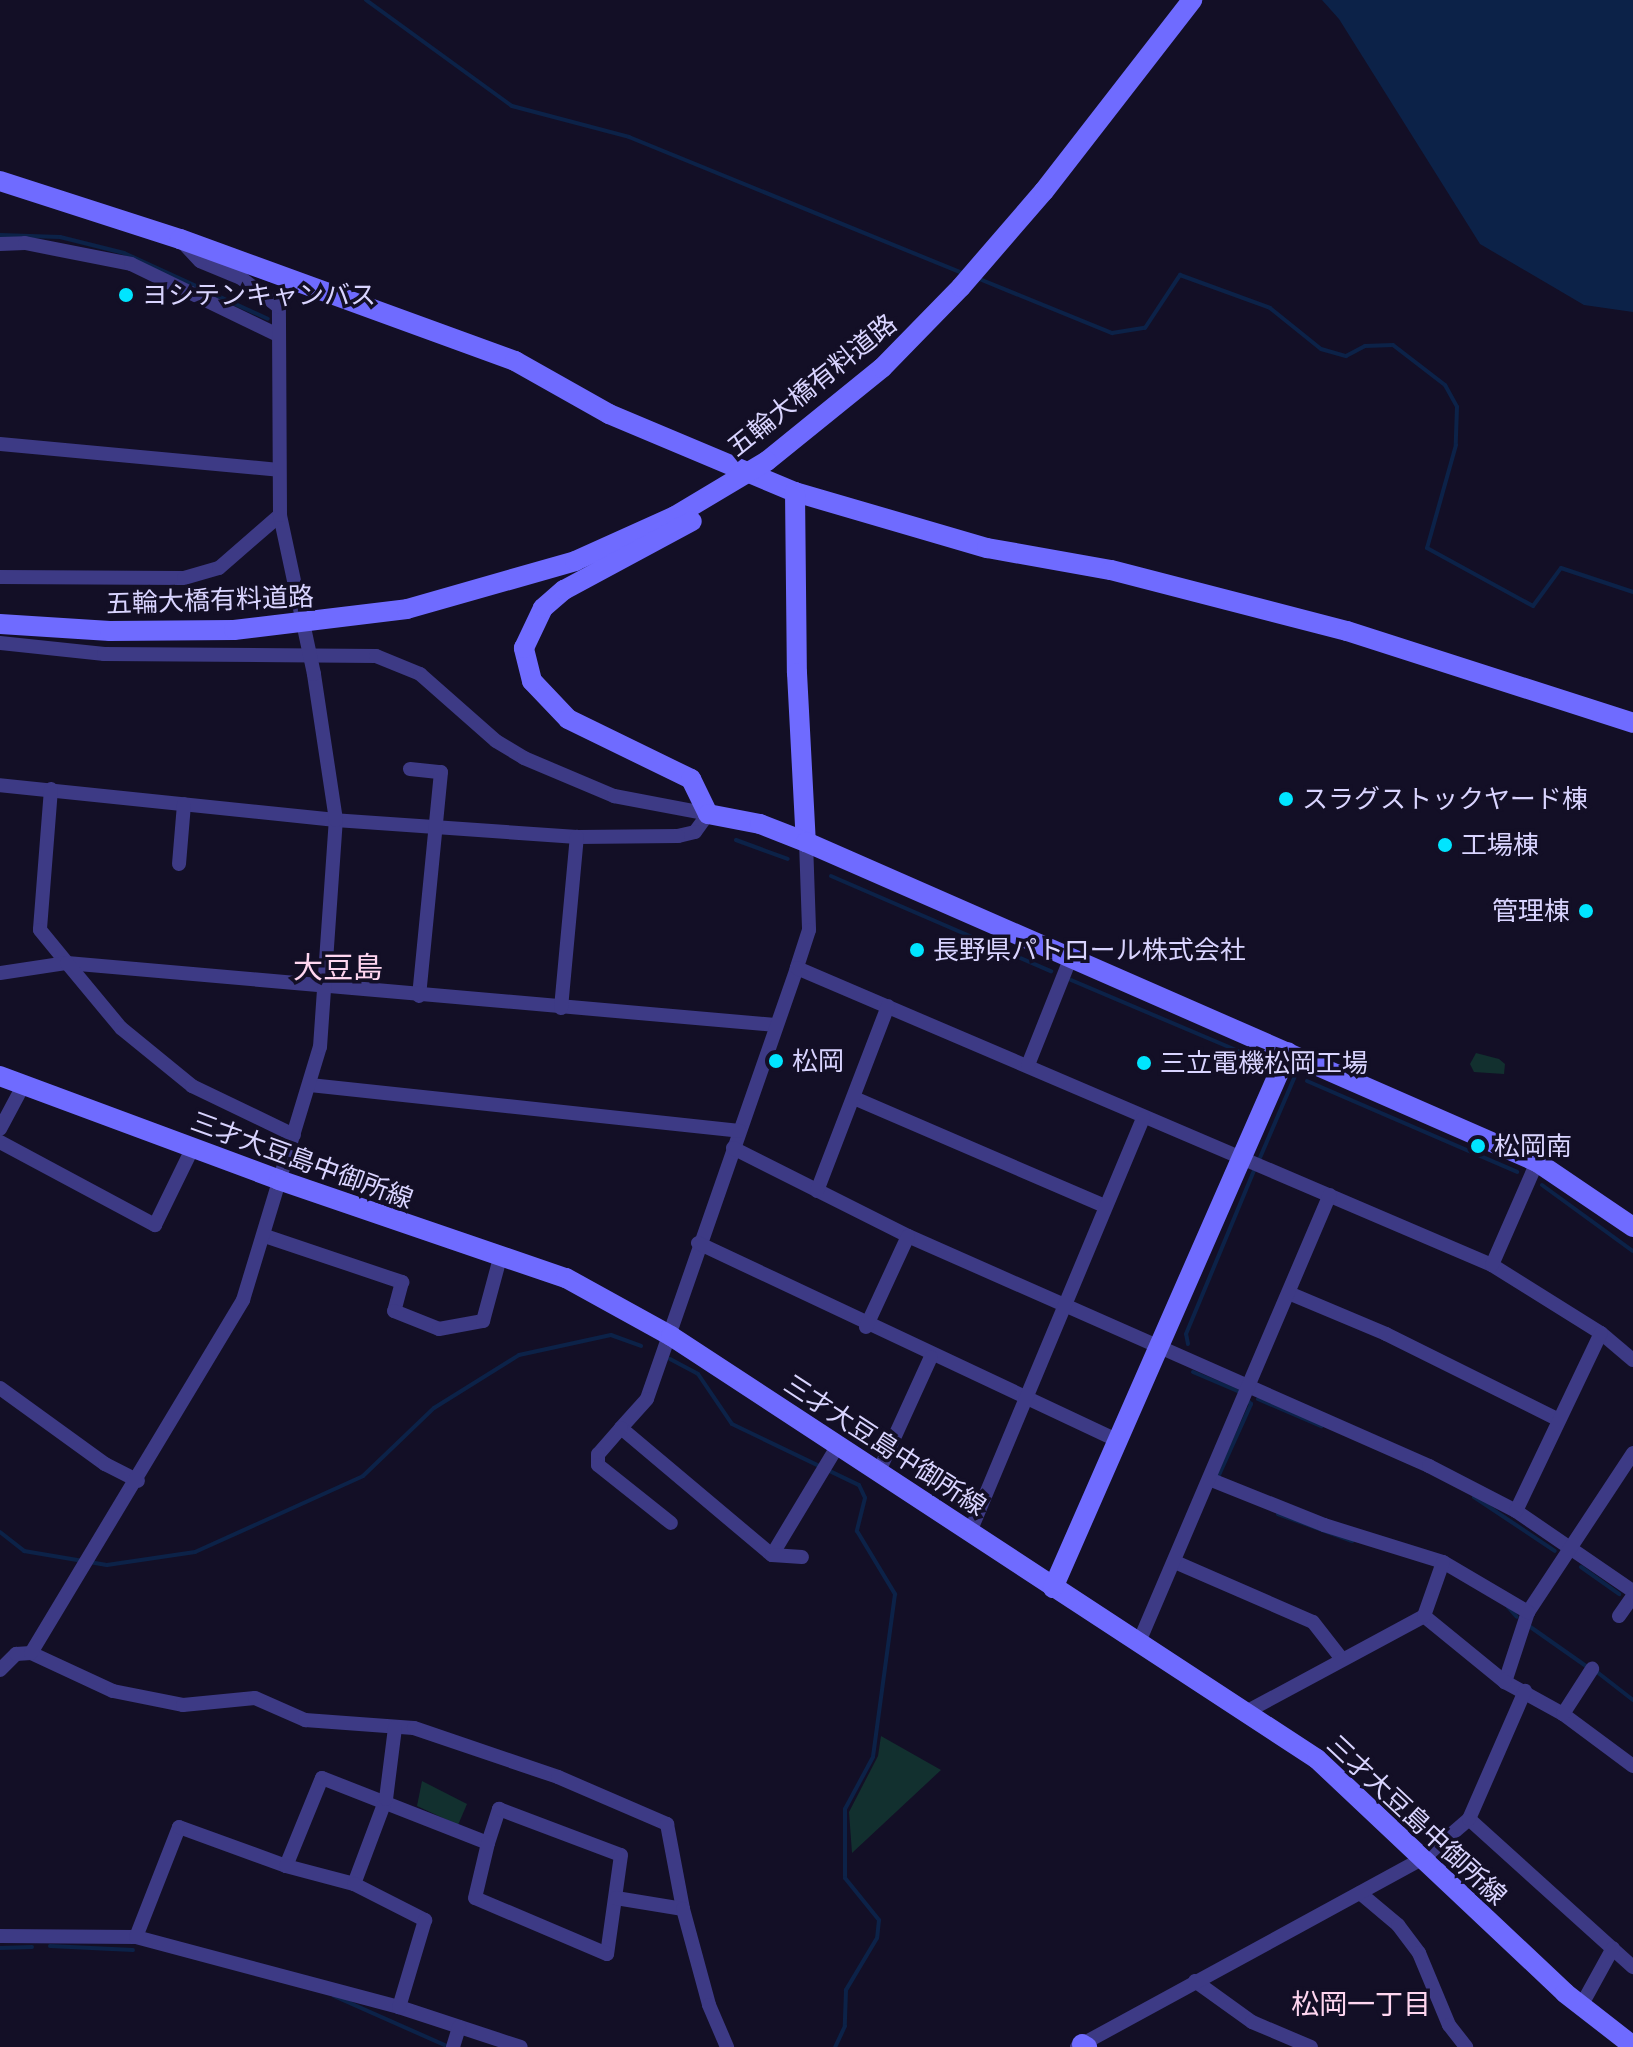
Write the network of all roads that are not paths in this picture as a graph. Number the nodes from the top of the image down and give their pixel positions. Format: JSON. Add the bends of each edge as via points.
{"nodes":[{"id":1,"x":1192,"y":0,"type":"edge"},
{"id":2,"x":0,"y":181,"type":"edge"},
{"id":3,"x":180,"y":239,"type":"junction"},
{"id":4,"x":0,"y":244,"type":"edge"},
{"id":5,"x":278,"y":335,"type":"junction"},
{"id":6,"x":0,"y":444,"type":"edge"},
{"id":7,"x":767,"y":461,"type":"junction"},
{"id":8,"x":279,"y":470,"type":"junction"},
{"id":9,"x":795,"y":492,"type":"junction"},
{"id":10,"x":280,"y":515,"type":"junction"},
{"id":11,"x":0,"y":577,"type":"edge"},
{"id":12,"x":0,"y":624,"type":"edge"},
{"id":13,"x":0,"y":643,"type":"edge"},
{"id":14,"x":309,"y":654,"type":"junction"},
{"id":15,"x":1633,"y":723,"type":"edge"},
{"id":16,"x":410,"y":769,"type":"dead end"},
{"id":17,"x":0,"y":785,"type":"edge"},
{"id":18,"x":51,"y":789,"type":"junction"},
{"id":19,"x":184,"y":804,"type":"junction"},
{"id":20,"x":708,"y":814,"type":"junction"},
{"id":21,"x":336,"y":820,"type":"junction"},
{"id":22,"x":436,"y":827,"type":"junction"},
{"id":23,"x":577,"y":837,"type":"junction"},
{"id":24,"x":806,"y":842,"type":"junction"},
{"id":25,"x":179,"y":864,"type":"dead end"},
{"id":26,"x":1071,"y":957,"type":"junction"},
{"id":27,"x":67,"y":963,"type":"junction"},
{"id":28,"x":797,"y":968,"type":"junction"},
{"id":29,"x":0,"y":973,"type":"edge"},
{"id":30,"x":325,"y":985,"type":"junction"},
{"id":31,"x":419,"y":996,"type":"junction"},
{"id":32,"x":888,"y":1006,"type":"junction"},
{"id":33,"x":561,"y":1008,"type":"junction"},
{"id":34,"x":775,"y":1025,"type":"junction"},
{"id":35,"x":1288,"y":1052,"type":"junction"},
{"id":36,"x":1028,"y":1065,"type":"junction"},
{"id":37,"x":0,"y":1076,"type":"edge"},
{"id":38,"x":24,"y":1084,"type":"junction"},
{"id":39,"x":310,"y":1085,"type":"junction"},
{"id":40,"x":854,"y":1098,"type":"junction"},
{"id":41,"x":1143,"y":1118,"type":"junction"},
{"id":42,"x":0,"y":1129,"type":"edge"},
{"id":43,"x":740,"y":1131,"type":"junction"},
{"id":44,"x":294,"y":1135,"type":"junction"},
{"id":45,"x":0,"y":1142,"type":"edge"},
{"id":46,"x":733,"y":1148,"type":"junction"},
{"id":47,"x":192,"y":1149,"type":"junction"},
{"id":48,"x":1243,"y":1159,"type":"junction"},
{"id":49,"x":1537,"y":1162,"type":"junction"},
{"id":50,"x":279,"y":1180,"type":"junction"},
{"id":51,"x":817,"y":1191,"type":"junction"},
{"id":52,"x":1330,"y":1195,"type":"junction"},
{"id":53,"x":1105,"y":1206,"type":"junction"},
{"id":54,"x":1633,"y":1227,"type":"edge"},
{"id":55,"x":265,"y":1236,"type":"junction"},
{"id":56,"x":908,"y":1236,"type":"junction"},
{"id":57,"x":698,"y":1243,"type":"junction"},
{"id":58,"x":500,"y":1258,"type":"junction"},
{"id":59,"x":1492,"y":1265,"type":"junction"},
{"id":60,"x":1291,"y":1294,"type":"junction"},
{"id":61,"x":1065,"y":1303,"type":"junction"},
{"id":62,"x":866,"y":1327,"type":"junction"},
{"id":63,"x":1601,"y":1333,"type":"junction"},
{"id":64,"x":671,"y":1336,"type":"junction"},
{"id":65,"x":1161,"y":1345,"type":"junction"},
{"id":66,"x":931,"y":1357,"type":"junction"},
{"id":67,"x":1633,"y":1360,"type":"edge"},
{"id":68,"x":1249,"y":1385,"type":"junction"},
{"id":69,"x":0,"y":1388,"type":"edge"},
{"id":70,"x":1026,"y":1395,"type":"junction"},
{"id":71,"x":1557,"y":1419,"type":"junction"},
{"id":72,"x":621,"y":1428,"type":"junction"},
{"id":73,"x":1118,"y":1441,"type":"junction"},
{"id":74,"x":838,"y":1445,"type":"junction"},
{"id":75,"x":1633,"y":1453,"type":"edge"},
{"id":76,"x":879,"y":1471,"type":"junction"},
{"id":77,"x":1629,"y":1476,"type":"edge"},
{"id":78,"x":1209,"y":1479,"type":"junction"},
{"id":79,"x":138,"y":1481,"type":"junction"},
{"id":80,"x":1516,"y":1511,"type":"junction"},
{"id":81,"x":671,"y":1523,"type":"dead end"},
{"id":82,"x":970,"y":1532,"type":"junction"},
{"id":83,"x":1570,"y":1548,"type":"junction"},
{"id":84,"x":772,"y":1555,"type":"junction"},
{"id":85,"x":802,"y":1557,"type":"dead end"},
{"id":86,"x":1175,"y":1562,"type":"junction"},
{"id":87,"x":1443,"y":1562,"type":"junction"},
{"id":88,"x":1053,"y":1588,"type":"junction"},
{"id":89,"x":1633,"y":1593,"type":"edge"},
{"id":90,"x":1528,"y":1612,"type":"junction"},
{"id":91,"x":1424,"y":1616,"type":"junction"},
{"id":92,"x":1619,"y":1616,"type":"dead end"},
{"id":93,"x":1139,"y":1642,"type":"junction"},
{"id":94,"x":31,"y":1653,"type":"junction"},
{"id":95,"x":1341,"y":1658,"type":"junction"},
{"id":96,"x":1592,"y":1669,"type":"dead end"},
{"id":97,"x":0,"y":1670,"type":"edge"},
{"id":98,"x":1505,"y":1682,"type":"junction"},
{"id":99,"x":1525,"y":1691,"type":"junction"},
{"id":100,"x":1246,"y":1712,"type":"junction"},
{"id":101,"x":1563,"y":1714,"type":"junction"},
{"id":102,"x":395,"y":1728,"type":"junction"},
{"id":103,"x":1633,"y":1766,"type":"edge"},
{"id":104,"x":386,"y":1799,"type":"junction"},
{"id":105,"x":1469,"y":1819,"type":"junction"},
{"id":106,"x":488,"y":1843,"type":"junction"},
{"id":107,"x":1425,"y":1857,"type":"junction"},
{"id":108,"x":286,"y":1866,"type":"junction"},
{"id":109,"x":354,"y":1884,"type":"junction"},
{"id":110,"x":1360,"y":1893,"type":"junction"},
{"id":111,"x":616,"y":1898,"type":"junction"},
{"id":112,"x":683,"y":1909,"type":"junction"},
{"id":113,"x":0,"y":1936,"type":"edge"},
{"id":114,"x":136,"y":1937,"type":"junction"},
{"id":115,"x":1613,"y":1948,"type":"junction"},
{"id":116,"x":1633,"y":1967,"type":"edge"},
{"id":117,"x":1195,"y":1981,"type":"junction"},
{"id":118,"x":1581,"y":2006,"type":"junction"},
{"id":119,"x":399,"y":2007,"type":"junction"},
{"id":120,"x":459,"y":2027,"type":"junction"},
{"id":121,"x":1082,"y":2046,"type":"edge"},
{"id":122,"x":1633,"y":2046,"type":"edge"},
{"id":123,"x":453,"y":2047,"type":"edge"},
{"id":124,"x":521,"y":2047,"type":"edge"},
{"id":125,"x":727,"y":2047,"type":"edge"},
{"id":126,"x":1311,"y":2047,"type":"edge"},
{"id":127,"x":1466,"y":2047,"type":"edge"}],
"edges":[{"from":1,"to":7,"type":"main road","name":"五輪大橋有料道路","via":[[1044,191],[961,287],[882,368]]},
{"from":2,"to":3,"type":"main road"},
{"from":3,"to":5,"type":"street","via":[[200,261],[241,278],[279,307]]},
{"from":3,"to":9,"type":"main road","via":[[515,361],[609,414]]},
{"from":4,"to":5,"type":"street","via":[[25,243],[131,264]]},
{"from":5,"to":8,"type":"street"},
{"from":6,"to":8,"type":"street"},
{"from":7,"to":12,"type":"main road","name":"五輪大橋有料道路","bridge":true,"via":[[675,516],[575,561],[407,609],[234,630],[110,631]]},
{"from":7,"to":20,"type":"main road","bridge":true,"via":[[690,522],[564,590],[543,608],[524,648],[532,681],[568,719],[691,779]]},
{"from":8,"to":10,"type":"street"},
{"from":9,"to":15,"type":"main road","via":[[973,545],[1111,570],[1347,631]]},
{"from":9,"to":24,"type":"main road"},
{"from":10,"to":11,"type":"street","via":[[232,559],[184,578]]},
{"from":10,"to":14,"type":"street"},
{"from":13,"to":14,"type":"street","via":[[104,654]]},
{"from":14,"to":20,"type":"street","via":[[363,654],[403,664],[524,758],[614,796]]},
{"from":14,"to":21,"type":"street"},
{"from":16,"to":22,"type":"street","via":[[441,772]]},
{"from":17,"to":18,"type":"street"},
{"from":18,"to":19,"type":"street"},
{"from":18,"to":27,"type":"street","via":[[40,930]]},
{"from":19,"to":21,"type":"street"},
{"from":19,"to":25,"type":"street"},
{"from":20,"to":23,"type":"street","via":[[695,832],[678,836]]},
{"from":20,"to":24,"type":"main road","via":[[760,824]]},
{"from":21,"to":22,"type":"street"},
{"from":21,"to":30,"type":"street"},
{"from":22,"to":23,"type":"street"},
{"from":22,"to":31,"type":"street"},
{"from":23,"to":33,"type":"street"},
{"from":24,"to":26,"type":"main road"},
{"from":24,"to":28,"type":"street","via":[[809,930]]},
{"from":26,"to":35,"type":"main road"},
{"from":26,"to":36,"type":"street"},
{"from":27,"to":29,"type":"street"},
{"from":27,"to":30,"type":"street"},
{"from":27,"to":44,"type":"street","via":[[121,1028],[192,1086]]},
{"from":28,"to":32,"type":"street"},
{"from":28,"to":34,"type":"street"},
{"from":30,"to":31,"type":"street"},
{"from":30,"to":39,"type":"street","via":[[320,1047]]},
{"from":31,"to":33,"type":"street"},
{"from":32,"to":36,"type":"street"},
{"from":32,"to":40,"type":"street"},
{"from":33,"to":34,"type":"street"},
{"from":34,"to":43,"type":"street"},
{"from":35,"to":48,"type":"main road"},
{"from":35,"to":49,"type":"main road"},
{"from":36,"to":41,"type":"street"},
{"from":37,"to":38,"type":"main road","name":"三才大豆島中御所線"},
{"from":38,"to":42,"type":"street"},
{"from":38,"to":47,"type":"main road","name":"三才大豆島中御所線"},
{"from":39,"to":43,"type":"street"},
{"from":39,"to":44,"type":"street"},
{"from":40,"to":51,"type":"street"},
{"from":40,"to":53,"type":"street"},
{"from":41,"to":48,"type":"street"},
{"from":41,"to":53,"type":"street"},
{"from":43,"to":46,"type":"street"},
{"from":44,"to":50,"type":"street"},
{"from":45,"to":47,"type":"street","via":[[155,1225]]},
{"from":46,"to":51,"type":"street"},
{"from":46,"to":57,"type":"street"},
{"from":47,"to":50,"type":"main road","name":"三才大豆島中御所線"},
{"from":48,"to":52,"type":"street"},
{"from":48,"to":65,"type":"main road"},
{"from":49,"to":54,"type":"main road"},
{"from":49,"to":59,"type":"street"},
{"from":50,"to":55,"type":"street"},
{"from":50,"to":58,"type":"main road","name":"三才大豆島中御所線"},
{"from":51,"to":56,"type":"street"},
{"from":52,"to":59,"type":"street"},
{"from":52,"to":60,"type":"street"},
{"from":53,"to":61,"type":"street"},
{"from":55,"to":58,"type":"street","via":[[402,1282],[394,1311],[439,1329],[483,1321]]},
{"from":55,"to":79,"type":"street","via":[[243,1300]]},
{"from":56,"to":61,"type":"street"},
{"from":56,"to":62,"type":"street"},
{"from":57,"to":62,"type":"street"},
{"from":57,"to":64,"type":"street"},
{"from":58,"to":64,"type":"main road","name":"三才大豆島中御所線","via":[[566,1278]]},
{"from":59,"to":63,"type":"street"},
{"from":60,"to":68,"type":"street"},
{"from":60,"to":71,"type":"street","via":[[1386,1334]]},
{"from":61,"to":65,"type":"street"},
{"from":61,"to":70,"type":"street"},
{"from":62,"to":66,"type":"street"},
{"from":63,"to":67,"type":"street"},
{"from":63,"to":71,"type":"street"},
{"from":64,"to":72,"type":"street","via":[[647,1399]]},
{"from":64,"to":74,"type":"main road","name":"三才大豆島中御所線"},
{"from":65,"to":68,"type":"street"},
{"from":65,"to":73,"type":"main road"},
{"from":66,"to":70,"type":"street"},
{"from":66,"to":76,"type":"street"},
{"from":68,"to":78,"type":"street"},
{"from":68,"to":80,"type":"street"},
{"from":69,"to":79,"type":"street","via":[[105,1464]]},
{"from":70,"to":73,"type":"street","via":[[1031,1403]]},
{"from":70,"to":82,"type":"street"},
{"from":71,"to":80,"type":"street"},
{"from":72,"to":81,"type":"street","via":[[598,1454],[598,1465]]},
{"from":72,"to":84,"type":"street"},
{"from":73,"to":88,"type":"main road"},
{"from":74,"to":76,"type":"main road","name":"三才大豆島中御所線"},
{"from":74,"to":84,"type":"street"},
{"from":75,"to":77,"type":"street"},
{"from":76,"to":82,"type":"main road","name":"三才大豆島中御所線"},
{"from":77,"to":83,"type":"street"},
{"from":78,"to":86,"type":"street"},
{"from":78,"to":87,"type":"street","via":[[1324,1525]]},
{"from":79,"to":94,"type":"street"},
{"from":80,"to":83,"type":"street"},
{"from":82,"to":88,"type":"main road","name":"三才大豆島中御所線"},
{"from":83,"to":89,"type":"street"},
{"from":83,"to":90,"type":"street"},
{"from":84,"to":85,"type":"street"},
{"from":86,"to":93,"type":"street"},
{"from":86,"to":95,"type":"street","via":[[1313,1622]]},
{"from":87,"to":90,"type":"street"},
{"from":87,"to":91,"type":"street"},
{"from":88,"to":93,"type":"main road","name":"三才大豆島中御所線"},
{"from":89,"to":92,"type":"street"},
{"from":90,"to":98,"type":"street"},
{"from":91,"to":95,"type":"street"},
{"from":91,"to":98,"type":"street"},
{"from":93,"to":100,"type":"main road","name":"三才大豆島中御所線"},
{"from":94,"to":97,"type":"street","via":[[16,1654]]},
{"from":94,"to":102,"type":"street","via":[[113,1691],[183,1705],[255,1698],[305,1720]]},
{"from":95,"to":100,"type":"street"},
{"from":96,"to":101,"type":"street"},
{"from":98,"to":99,"type":"street"},
{"from":99,"to":101,"type":"street"},
{"from":99,"to":105,"type":"street"},
{"from":100,"to":107,"type":"main road","name":"三才大豆島中御所線","via":[[1317,1759]]},
{"from":101,"to":103,"type":"street"},
{"from":102,"to":104,"type":"street"},
{"from":102,"to":112,"type":"street","via":[[431,1732],[558,1777],[667,1824]]},
{"from":104,"to":106,"type":"street"},
{"from":104,"to":108,"type":"street","via":[[322,1778]]},
{"from":104,"to":109,"type":"street"},
{"from":105,"to":107,"type":"street"},
{"from":105,"to":115,"type":"street"},
{"from":106,"to":111,"type":"street","via":[[499,1809],[621,1855]]},
{"from":106,"to":111,"type":"street","via":[[475,1898],[607,1954]]},
{"from":107,"to":110,"type":"street"},
{"from":107,"to":118,"type":"main road","name":"三才大豆島中御所線"},
{"from":108,"to":109,"type":"street"},
{"from":108,"to":114,"type":"street","via":[[179,1827]]},
{"from":109,"to":119,"type":"street","via":[[425,1920]]},
{"from":110,"to":117,"type":"street"},
{"from":110,"to":127,"type":"street","via":[[1398,1925],[1419,1953],[1449,2025]]},
{"from":111,"to":112,"type":"street"},
{"from":112,"to":125,"type":"street","via":[[709,2005]]},
{"from":113,"to":114,"type":"street"},
{"from":114,"to":119,"type":"street"},
{"from":115,"to":116,"type":"street"},
{"from":115,"to":118,"type":"street"},
{"from":117,"to":121,"type":"street"},
{"from":117,"to":126,"type":"street","via":[[1252,2022]]},
{"from":118,"to":122,"type":"main road","name":"三才大豆島中御所線"},
{"from":119,"to":120,"type":"street"},
{"from":120,"to":123,"type":"street"},
{"from":120,"to":124,"type":"street"}]}
